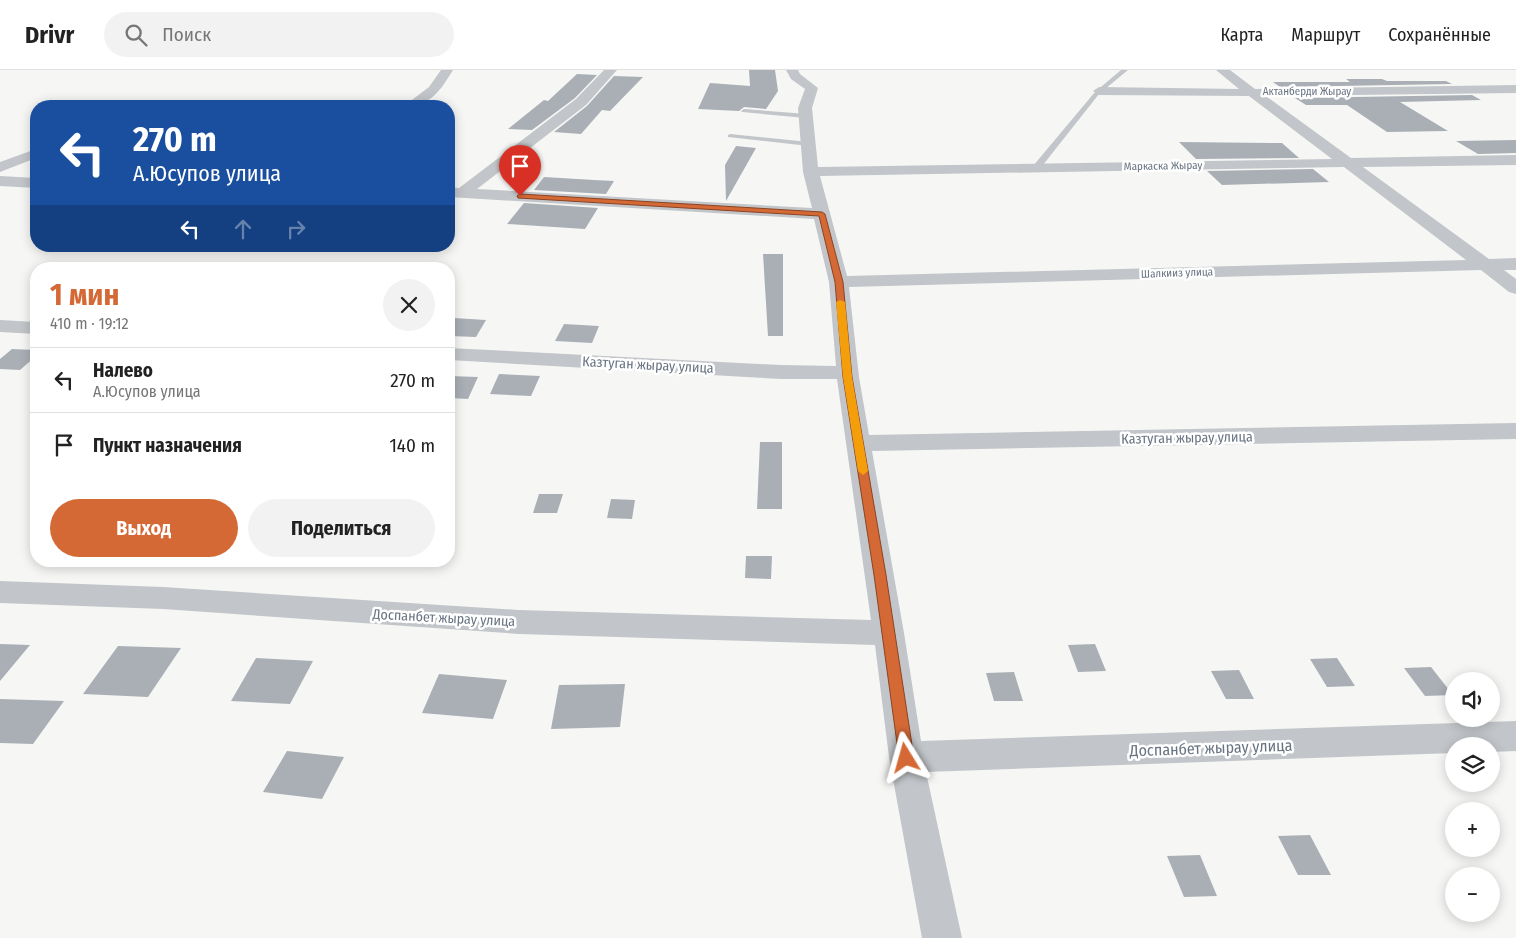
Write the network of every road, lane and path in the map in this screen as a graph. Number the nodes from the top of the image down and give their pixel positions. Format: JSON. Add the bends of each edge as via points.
{"nodes":[{"id":1,"x":447,"y":70,"type":"edge"},
{"id":2,"x":611,"y":70,"type":"edge"},
{"id":3,"x":792,"y":70,"type":"edge"},
{"id":4,"x":1125,"y":70,"type":"edge"},
{"id":5,"x":1222,"y":70,"type":"edge"},
{"id":6,"x":1516,"y":89,"type":"edge"},
{"id":7,"x":1099,"y":91,"type":"junction"},
{"id":8,"x":1252,"y":91,"type":"junction"},
{"id":9,"x":419,"y":100,"type":"edge"},
{"id":10,"x":744,"y":111,"type":"dead end"},
{"id":11,"x":806,"y":116,"type":"junction"},
{"id":12,"x":730,"y":136,"type":"dead end"},
{"id":13,"x":809,"y":144,"type":"junction"},
{"id":14,"x":30,"y":155,"type":"edge"},
{"id":15,"x":1516,"y":160,"type":"edge"},
{"id":16,"x":1347,"y":163,"type":"junction"},
{"id":17,"x":0,"y":167,"type":"edge"},
{"id":18,"x":1036,"y":168,"type":"junction"},
{"id":19,"x":811,"y":172,"type":"junction"},
{"id":20,"x":0,"y":181,"type":"edge"},
{"id":21,"x":30,"y":183,"type":"edge"},
{"id":22,"x":455,"y":193,"type":"edge"},
{"id":23,"x":822,"y":214,"type":"junction"},
{"id":24,"x":1484,"y":264,"type":"junction"},
{"id":25,"x":1516,"y":264,"type":"edge"},
{"id":26,"x":839,"y":282,"type":"junction"},
{"id":27,"x":1516,"y":288,"type":"edge"},
{"id":28,"x":0,"y":326,"type":"edge"},
{"id":29,"x":30,"y":328,"type":"edge"},
{"id":30,"x":455,"y":354,"type":"edge"},
{"id":31,"x":847,"y":373,"type":"junction"},
{"id":32,"x":1516,"y":431,"type":"edge"},
{"id":33,"x":858,"y":442,"type":"junction"},
{"id":34,"x":0,"y":592,"type":"edge"},
{"id":35,"x":889,"y":634,"type":"junction"},
{"id":36,"x":1516,"y":736,"type":"edge"},
{"id":37,"x":906,"y":758,"type":"junction"},
{"id":38,"x":942,"y":938,"type":"edge"}],
"edges":[{"from":1,"to":9,"type":"street","via":[[434,90]]},
{"from":2,"to":22,"type":"street","via":[[581,102]]},
{"from":3,"to":11,"type":"street","via":[[812,88],[805,108]]},
{"from":4,"to":7,"type":"lane"},
{"from":5,"to":8,"type":"street"},
{"from":6,"to":8,"type":"street","name":"Актанберди Жырау"},
{"from":7,"to":8,"type":"street","name":"Актанберди Жырау"},
{"from":7,"to":18,"type":"lane"},
{"from":8,"to":16,"type":"street"},
{"from":10,"to":11,"type":"lane"},
{"from":11,"to":13,"type":"street"},
{"from":12,"to":13,"type":"lane"},
{"from":13,"to":19,"type":"street"},
{"from":14,"to":17,"type":"street"},
{"from":15,"to":16,"type":"street","name":"Маркаска Жырау"},
{"from":16,"to":18,"type":"street","name":"Маркаска Жырау"},
{"from":16,"to":24,"type":"street"},
{"from":18,"to":19,"type":"street","name":"Маркаска Жырау"},
{"from":19,"to":23,"type":"street"},
{"from":20,"to":21,"type":"street"},
{"from":22,"to":23,"type":"street"},
{"from":23,"to":26,"type":"street"},
{"from":24,"to":25,"type":"street","name":"Шалкииз улица"},
{"from":24,"to":26,"type":"street","name":"Шалкииз улица"},
{"from":24,"to":27,"type":"street"},
{"from":26,"to":31,"type":"street"},
{"from":28,"to":29,"type":"street"},
{"from":30,"to":31,"type":"street","name":"Казтуган жырау улица"},
{"from":31,"to":33,"type":"street"},
{"from":32,"to":33,"type":"street","name":"Казтуган жырау улица"},
{"from":33,"to":35,"type":"street"},
{"from":34,"to":35,"type":"street","name":"Доспанбет жырау улица","via":[[163,598],[519,622]]},
{"from":35,"to":37,"type":"street"},
{"from":36,"to":37,"type":"street","name":"Доспанбет жырау улица"},
{"from":37,"to":38,"type":"street"}]}
